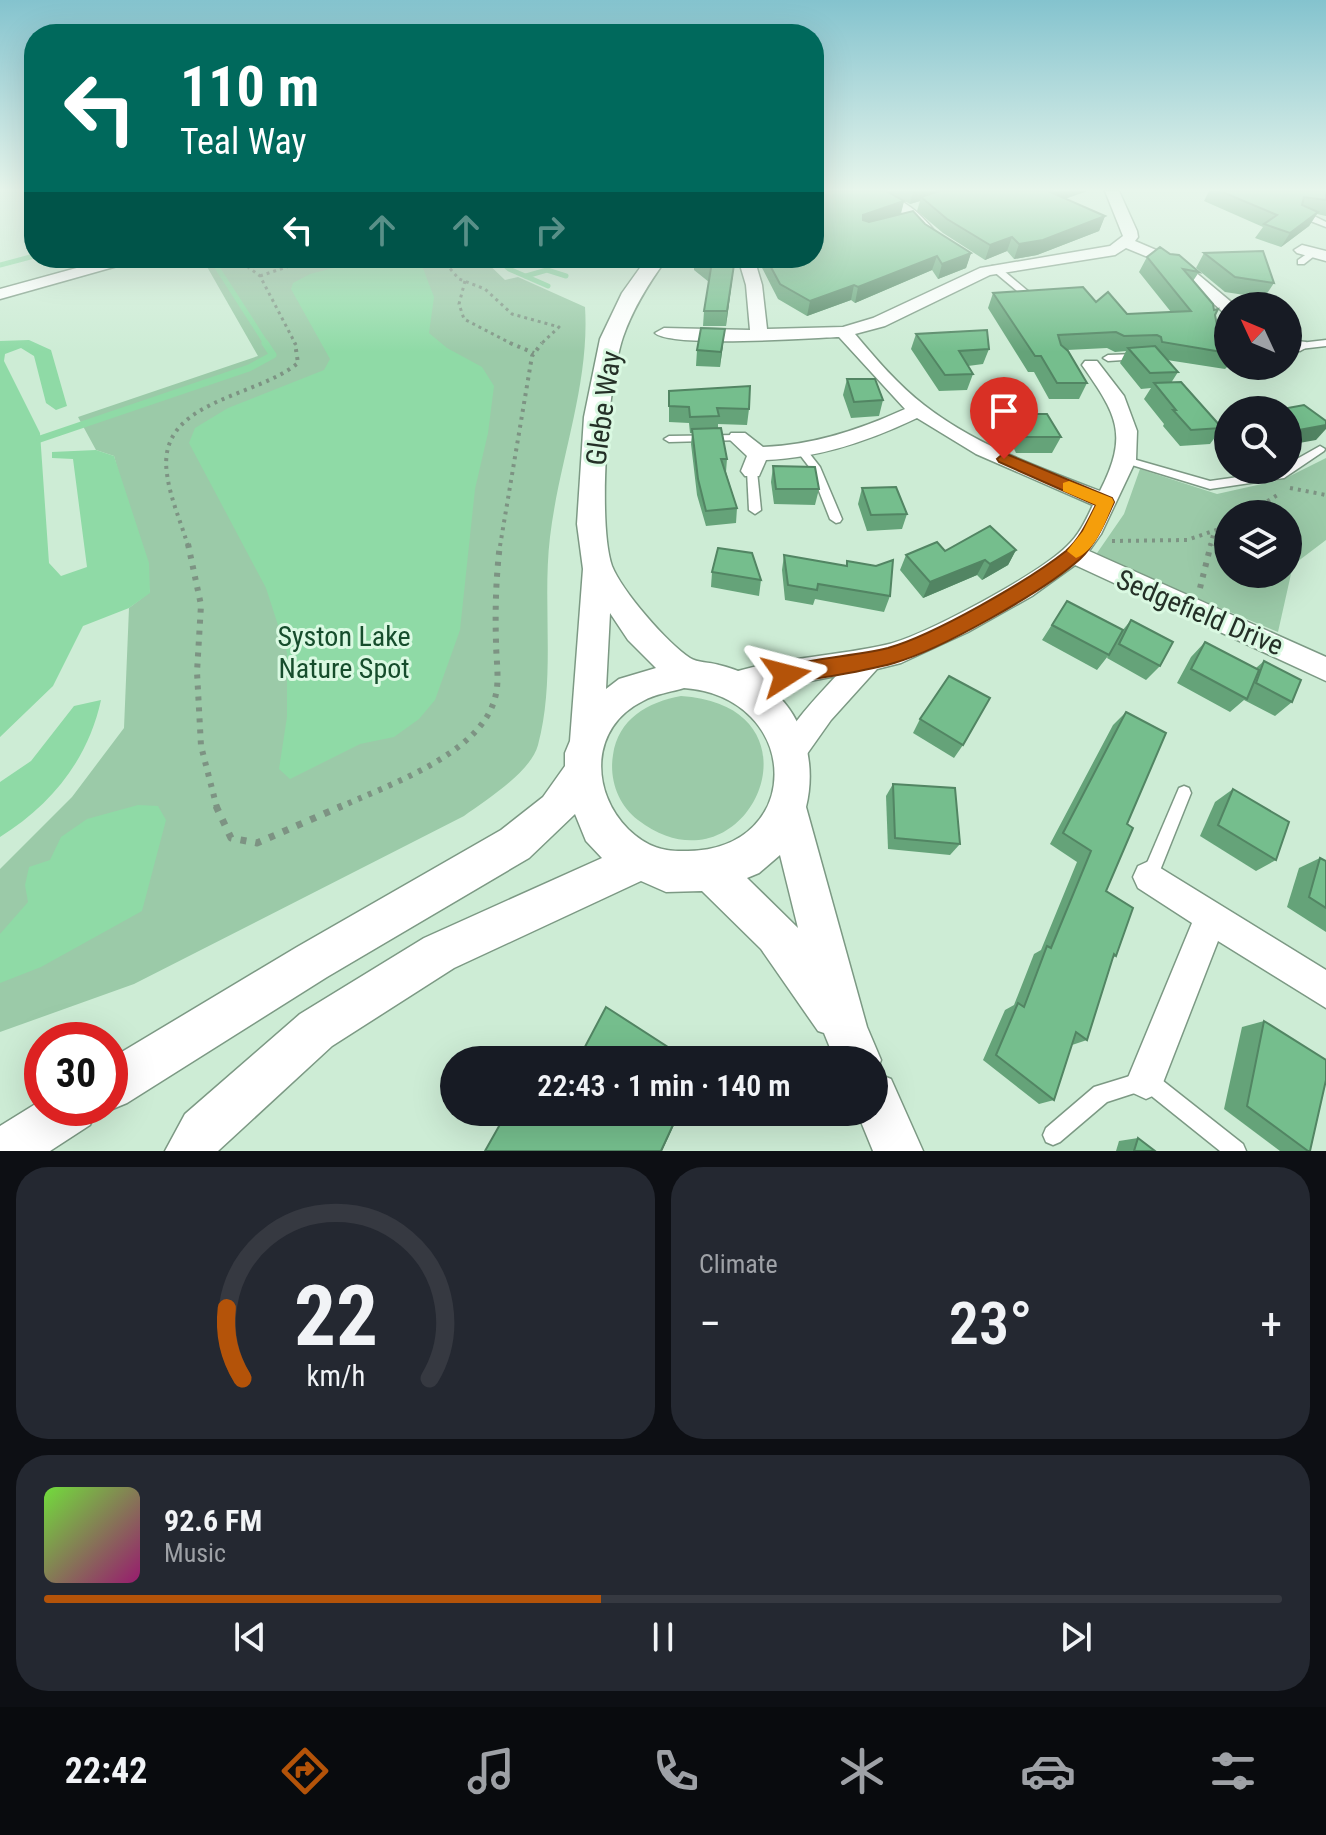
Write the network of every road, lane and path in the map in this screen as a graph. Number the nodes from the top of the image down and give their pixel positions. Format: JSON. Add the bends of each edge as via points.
{"nodes":[{"id":1,"x":946,"y":245,"type":"edge"},
{"id":2,"x":1123,"y":245,"type":"edge"},
{"id":3,"x":1130,"y":245,"type":"edge"},
{"id":4,"x":948,"y":247,"type":"edge"},
{"id":5,"x":985,"y":267,"type":"junction"},
{"id":6,"x":94,"y":268,"type":"edge"},
{"id":7,"x":249,"y":268,"type":"edge"},
{"id":8,"x":284,"y":268,"type":"edge"},
{"id":9,"x":450,"y":268,"type":"edge"},
{"id":10,"x":650,"y":268,"type":"edge"},
{"id":11,"x":748,"y":268,"type":"edge"},
{"id":12,"x":260,"y":276,"type":"junction"},
{"id":13,"x":465,"y":281,"type":"junction"},
{"id":14,"x":0,"y":294,"type":"edge"},
{"id":15,"x":1026,"y":294,"type":"edge"},
{"id":16,"x":1214,"y":295,"type":"edge"},
{"id":17,"x":844,"y":332,"type":"junction"},
{"id":18,"x":664,"y":333,"type":"dead end"},
{"id":19,"x":759,"y":334,"type":"junction"},
{"id":20,"x":1326,"y":343,"type":"edge"},
{"id":21,"x":1302,"y":344,"type":"edge"},
{"id":22,"x":534,"y":353,"type":"junction"},
{"id":23,"x":1147,"y":356,"type":"edge"},
{"id":24,"x":1092,"y":361,"type":"joint"},
{"id":25,"x":918,"y":410,"type":"junction"},
{"id":26,"x":738,"y":438,"type":"joint"},
{"id":27,"x":669,"y":439,"type":"dead end"},
{"id":28,"x":1320,"y":449,"type":"dead end"},
{"id":29,"x":802,"y":451,"type":"junction"},
{"id":30,"x":1126,"y":460,"type":"junction"},
{"id":31,"x":1302,"y":461,"type":"edge"},
{"id":32,"x":755,"y":462,"type":"junction"},
{"id":33,"x":1217,"y":484,"type":"edge"},
{"id":34,"x":1289,"y":488,"type":"dead end"},
{"id":35,"x":1326,"y":495,"type":"edge"},
{"id":36,"x":1106,"y":502,"type":"junction"},
{"id":37,"x":755,"y":510,"type":"dead end"},
{"id":38,"x":836,"y":519,"type":"dead end"},
{"id":39,"x":1213,"y":535,"type":"joint"},
{"id":40,"x":1082,"y":544,"type":"junction"},
{"id":41,"x":598,"y":569,"type":"junction"},
{"id":42,"x":1195,"y":611,"type":"junction"},
{"id":43,"x":867,"y":662,"type":"junction"},
{"id":44,"x":1326,"y":670,"type":"edge"},
{"id":45,"x":684,"y":674,"type":"junction"},
{"id":46,"x":732,"y":684,"type":"junction"},
{"id":47,"x":792,"y":752,"type":"junction"},
{"id":48,"x":583,"y":757,"type":"junction"},
{"id":49,"x":1184,"y":793,"type":"dead end"},
{"id":50,"x":788,"y":810,"type":"junction"},
{"id":51,"x":638,"y":862,"type":"junction"},
{"id":52,"x":711,"y":872,"type":"junction"},
{"id":53,"x":1149,"y":877,"type":"joint"},
{"id":54,"x":1211,"y":917,"type":"junction"},
{"id":55,"x":1326,"y":990,"type":"edge"},
{"id":56,"x":851,"y":1045,"type":"edge"},
{"id":57,"x":128,"y":1075,"type":"edge"},
{"id":58,"x":1146,"y":1080,"type":"junction"},
{"id":59,"x":45,"y":1126,"type":"edge"},
{"id":60,"x":887,"y":1126,"type":"edge"},
{"id":61,"x":1053,"y":1135,"type":"dead end"},
{"id":62,"x":6,"y":1151,"type":"edge"},
{"id":63,"x":190,"y":1151,"type":"edge"},
{"id":64,"x":898,"y":1151,"type":"edge"},
{"id":65,"x":1236,"y":1151,"type":"edge"}],
"edges":[{"from":1,"to":4,"type":"street"},
{"from":2,"to":5,"type":"street"},
{"from":3,"to":16,"type":"street","via":[[1177,264]]},
{"from":5,"to":15,"type":"lane"},
{"from":5,"to":17,"type":"street","via":[[879,322]]},
{"from":6,"to":14,"type":"street"},
{"from":7,"to":12,"type":"path"},
{"from":8,"to":12,"type":"path"},
{"from":9,"to":13,"type":"path"},
{"from":10,"to":41,"type":"street","name":"Glebe Way","via":[[611,339],[596,417],[591,524]]},
{"from":11,"to":19,"type":"street"},
{"from":12,"to":22,"type":"path","via":[[298,349],[298,363],[286,376],[187,419],[172,432],[166,451],[169,483],[201,603],[200,742],[218,815],[231,838],[257,843],[332,811],[442,758],[463,744],[487,716],[496,696],[495,588],[502,533]]},
{"from":13,"to":22,"type":"path","via":[[456,301],[460,315],[471,326]]},
{"from":13,"to":22,"type":"path","via":[[485,289],[512,314],[559,327]]},
{"from":17,"to":19,"type":"street"},
{"from":17,"to":25,"type":"street"},
{"from":18,"to":19,"type":"street"},
{"from":20,"to":21,"type":"lane"},
{"from":23,"to":24,"type":"lane"},
{"from":24,"to":30,"type":"street","via":[[1114,396],[1127,431]]},
{"from":25,"to":29,"type":"street","via":[[867,434]]},
{"from":25,"to":36,"type":"street","via":[[1024,469]]},
{"from":26,"to":27,"type":"lane"},
{"from":26,"to":32,"type":"street"},
{"from":28,"to":31,"type":"lane"},
{"from":29,"to":32,"type":"street"},
{"from":29,"to":38,"type":"lane","via":[[815,467]]},
{"from":30,"to":33,"type":"lane"},
{"from":30,"to":36,"type":"street"},
{"from":32,"to":37,"type":"lane"},
{"from":34,"to":35,"type":"path"},
{"from":36,"to":40,"type":"street"},
{"from":39,"to":40,"type":"path","via":[[1157,543]]},
{"from":39,"to":42,"type":"path"},
{"from":40,"to":42,"type":"street","name":"Sedgefield Drive","via":[[1119,580]]},
{"from":40,"to":43,"type":"street","via":[[1023,589],[959,625]]},
{"from":41,"to":45,"type":"street","name":"Glebe Way","via":[[639,631]]},
{"from":41,"to":48,"type":"street","name":"Glebe Way"},
{"from":42,"to":44,"type":"street","name":"Sedgefield Drive"},
{"from":43,"to":46,"type":"street"},
{"from":43,"to":47,"type":"street"},
{"from":45,"to":46,"type":"street"},
{"from":45,"to":48,"type":"street","via":[[636,685],[615,699],[598,717]]},
{"from":46,"to":47,"type":"street","via":[[758,700],[779,723]]},
{"from":47,"to":50,"type":"street","via":[[795,781]]},
{"from":48,"to":51,"type":"street","via":[[588,809],[608,840]]},
{"from":48,"to":57,"type":"street","via":[[556,810],[515,844]]},
{"from":49,"to":53,"type":"lane"},
{"from":50,"to":52,"type":"street","via":[[771,838],[744,860]]},
{"from":50,"to":56,"type":"street"},
{"from":51,"to":52,"type":"street","via":[[674,873]]},
{"from":51,"to":63,"type":"street","via":[[439,953],[316,1030],[202,1131]]},
{"from":52,"to":56,"type":"street","via":[[776,934]]},
{"from":53,"to":54,"type":"street"},
{"from":54,"to":55,"type":"street"},
{"from":54,"to":58,"type":"street"},
{"from":58,"to":61,"type":"lane","via":[[1101,1094]]},
{"from":58,"to":65,"type":"lane"},
{"from":59,"to":62,"type":"street"},
{"from":60,"to":64,"type":"street"}]}
